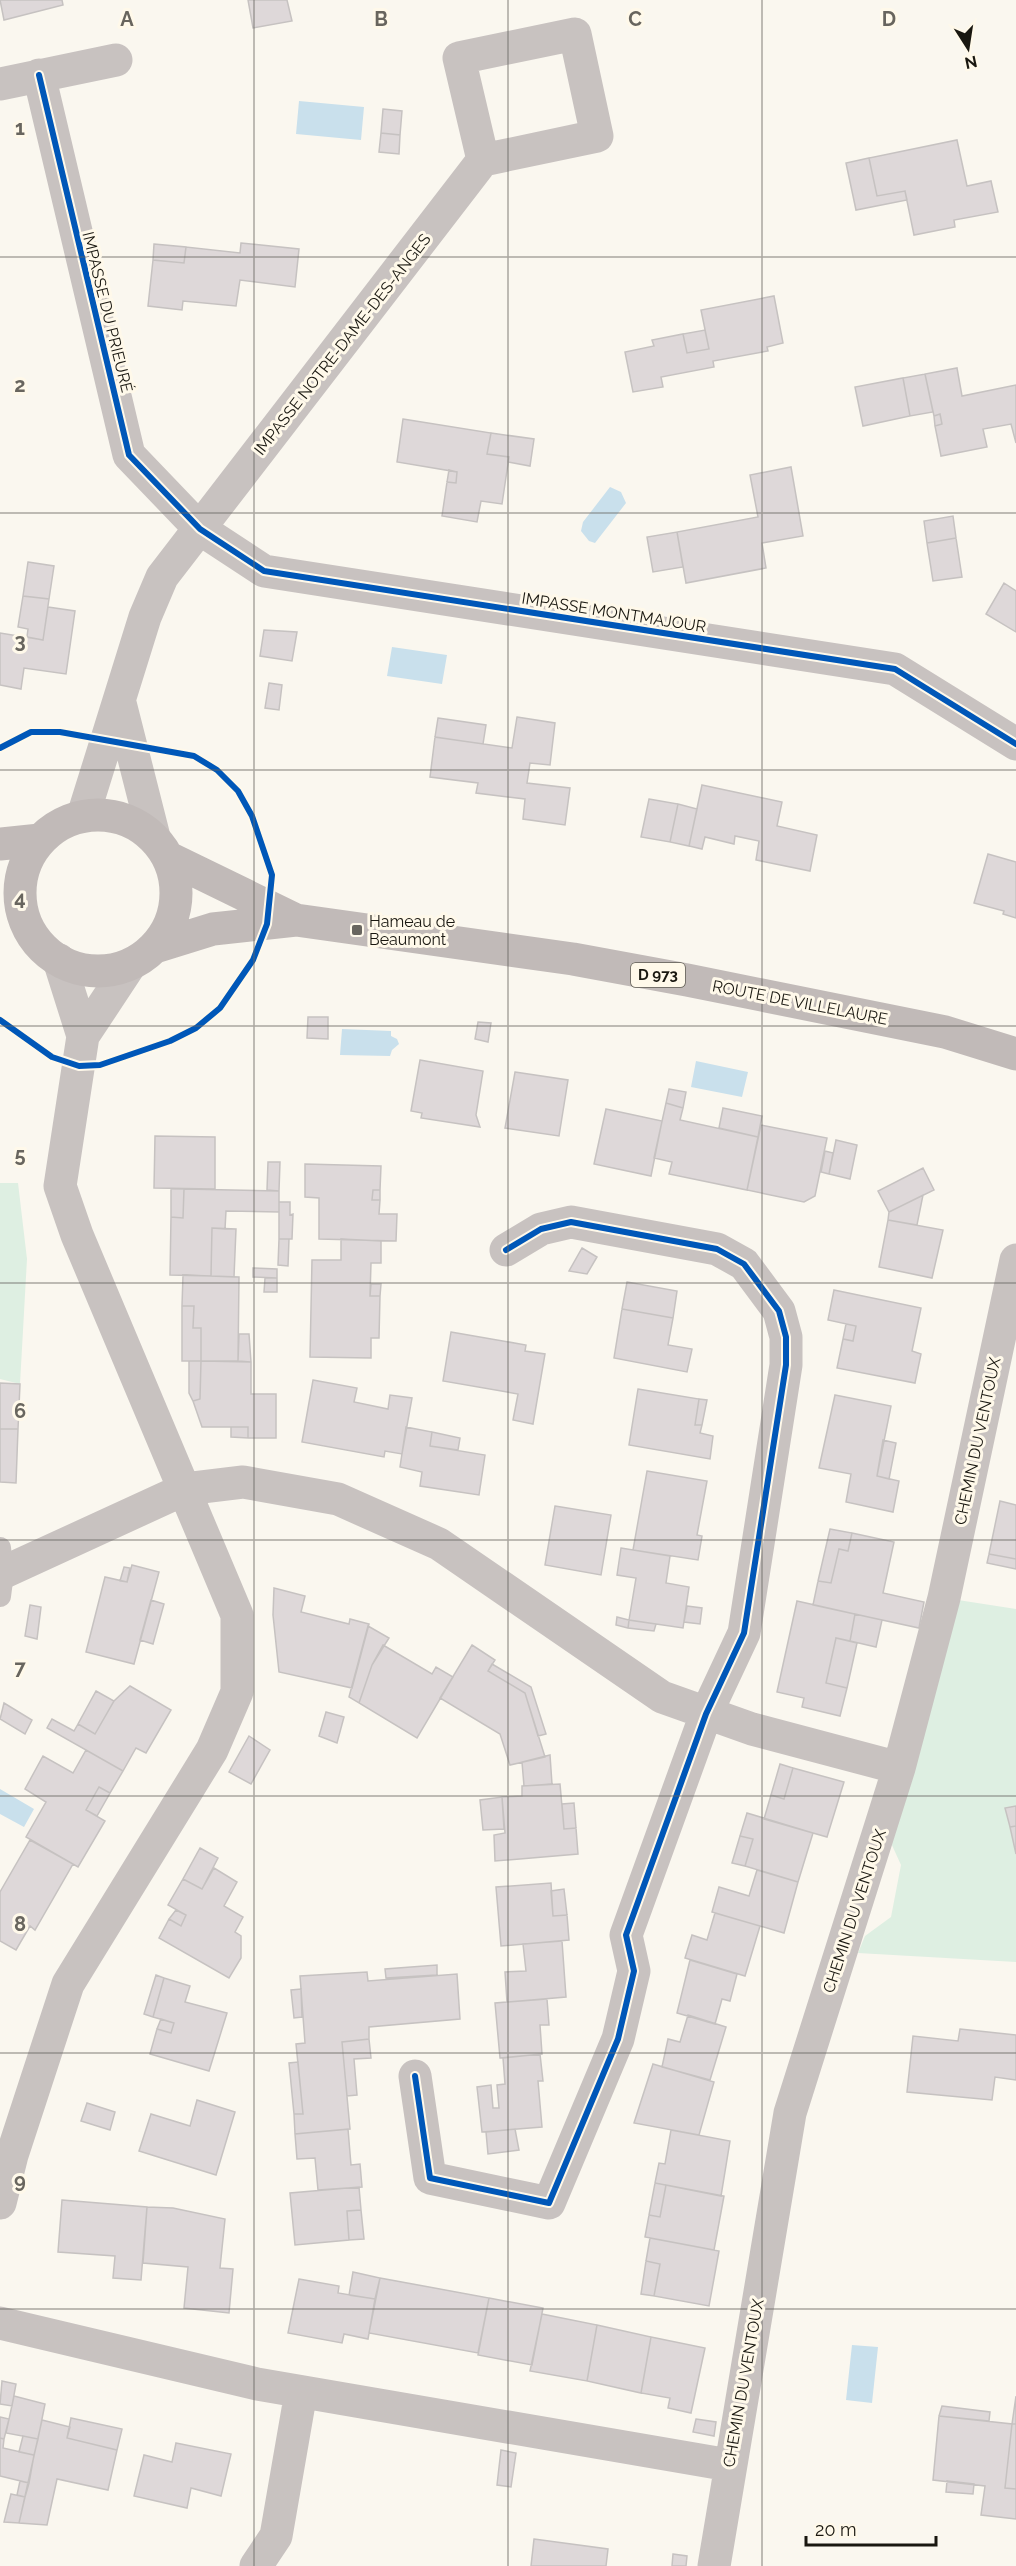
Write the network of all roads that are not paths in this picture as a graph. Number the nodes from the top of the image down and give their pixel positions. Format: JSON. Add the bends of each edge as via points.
{"nodes":[{"id":1,"x":116,"y":60,"type":"dead end"},
{"id":2,"x":39,"y":75,"type":"junction"},
{"id":3,"x":0,"y":84,"type":"edge"},
{"id":4,"x":483,"y":160,"type":"junction"},
{"id":5,"x":200,"y":529,"type":"junction"},
{"id":6,"x":120,"y":703,"type":"junction"},
{"id":7,"x":1016,"y":744,"type":"edge"},
{"id":8,"x":83,"y":816,"type":"junction"},
{"id":9,"x":40,"y":840,"type":"junction"},
{"id":10,"x":0,"y":844,"type":"edge"},
{"id":11,"x":161,"y":847,"type":"junction"},
{"id":12,"x":12,"y":913,"type":"edge"},
{"id":13,"x":296,"y":920,"type":"junction"},
{"id":14,"x":143,"y":956,"type":"junction"},
{"id":15,"x":59,"y":960,"type":"junction"},
{"id":16,"x":83,"y":1036,"type":"junction"},
{"id":17,"x":1016,"y":1054,"type":"edge"},
{"id":18,"x":506,"y":1250,"type":"dead end"},
{"id":19,"x":1016,"y":1260,"type":"edge"},
{"id":20,"x":185,"y":1489,"type":"junction"},
{"id":21,"x":1,"y":1573,"type":"edge"},
{"id":22,"x":706,"y":1714,"type":"junction"},
{"id":23,"x":899,"y":1768,"type":"junction"},
{"id":24,"x":415,"y":2076,"type":"dead end"},
{"id":25,"x":0,"y":2203,"type":"edge"},
{"id":26,"x":0,"y":2323,"type":"edge"},
{"id":27,"x":301,"y":2392,"type":"junction"},
{"id":28,"x":729,"y":2465,"type":"junction"},
{"id":29,"x":256,"y":2566,"type":"edge"},
{"id":30,"x":714,"y":2566,"type":"edge"}],
"edges":[{"from":1,"to":2,"type":"street"},
{"from":2,"to":3,"type":"street"},
{"from":2,"to":5,"type":"street","name":"IMPASSE DU PRIEURÉ","via":[[129,455]]},
{"from":4,"to":4,"type":"street","via":[[597,136],[575,34],[459,58]]},
{"from":4,"to":5,"type":"street","name":"IMPASSE NOTRE-DAME-DES-ANGES"},
{"from":5,"to":6,"type":"street","name":"IMPASSE NOTRE-DAME-DES-ANGES","via":[[162,577],[145,616]]},
{"from":5,"to":7,"type":"street","name":"IMPASSE MONTMAJOUR","via":[[264,571],[894,669]]},
{"from":6,"to":8,"type":"street","name":"IMPASSE NOTRE-DAME-DES-ANGES"},
{"from":6,"to":11,"type":"street"},
{"from":8,"to":9,"type":"main road","via":[[59,824]]},
{"from":8,"to":11,"type":"main road","via":[[108,815],[133,822]]},
{"from":9,"to":10,"type":"main road"},
{"from":9,"to":12,"type":"main road","via":[[25,864]]},
{"from":11,"to":13,"type":"main road","name":"ROUTE DE VILLELAURE","number":"D 973"},
{"from":11,"to":14,"type":"main road","via":[[176,881],[176,904],[169,928]]},
{"from":12,"to":15,"type":"main road","via":[[38,944]]},
{"from":13,"to":14,"type":"main road","name":"ROUTE DE VILLELAURE","number":"D 973","via":[[213,929]]},
{"from":13,"to":17,"type":"main road","name":"ROUTE DE VILLELAURE","number":"D 973","via":[[573,959],[687,980],[945,1032]]},
{"from":14,"to":15,"type":"main road","via":[[98,971],[82,970]]},
{"from":14,"to":16,"type":"street"},
{"from":15,"to":16,"type":"street"},
{"from":16,"to":20,"type":"street","via":[[60,1186]]},
{"from":18,"to":22,"type":"street","via":[[541,1229],[571,1222],[717,1249],[744,1264],[779,1311],[786,1337],[786,1365],[744,1633]]},
{"from":19,"to":23,"type":"street","name":"CHEMIN DU VENTOUX","via":[[944,1598]]},
{"from":20,"to":21,"type":"street"},
{"from":20,"to":22,"type":"street","via":[[243,1482],[338,1499],[439,1544],[662,1697]]},
{"from":20,"to":25,"type":"street","via":[[237,1616],[237,1692],[212,1750],[68,1984]]},
{"from":22,"to":23,"type":"street"},
{"from":22,"to":24,"type":"street","via":[[626,1935],[634,1971],[618,2039],[549,2203],[430,2178]]},
{"from":23,"to":28,"type":"street","name":"CHEMIN DU VENTOUX","via":[[790,2113]]},
{"from":26,"to":27,"type":"street","via":[[257,2385]]},
{"from":27,"to":28,"type":"street"},
{"from":27,"to":29,"type":"street","via":[[276,2536]]},
{"from":28,"to":30,"type":"street","name":"CHEMIN DU VENTOUX"}]}
